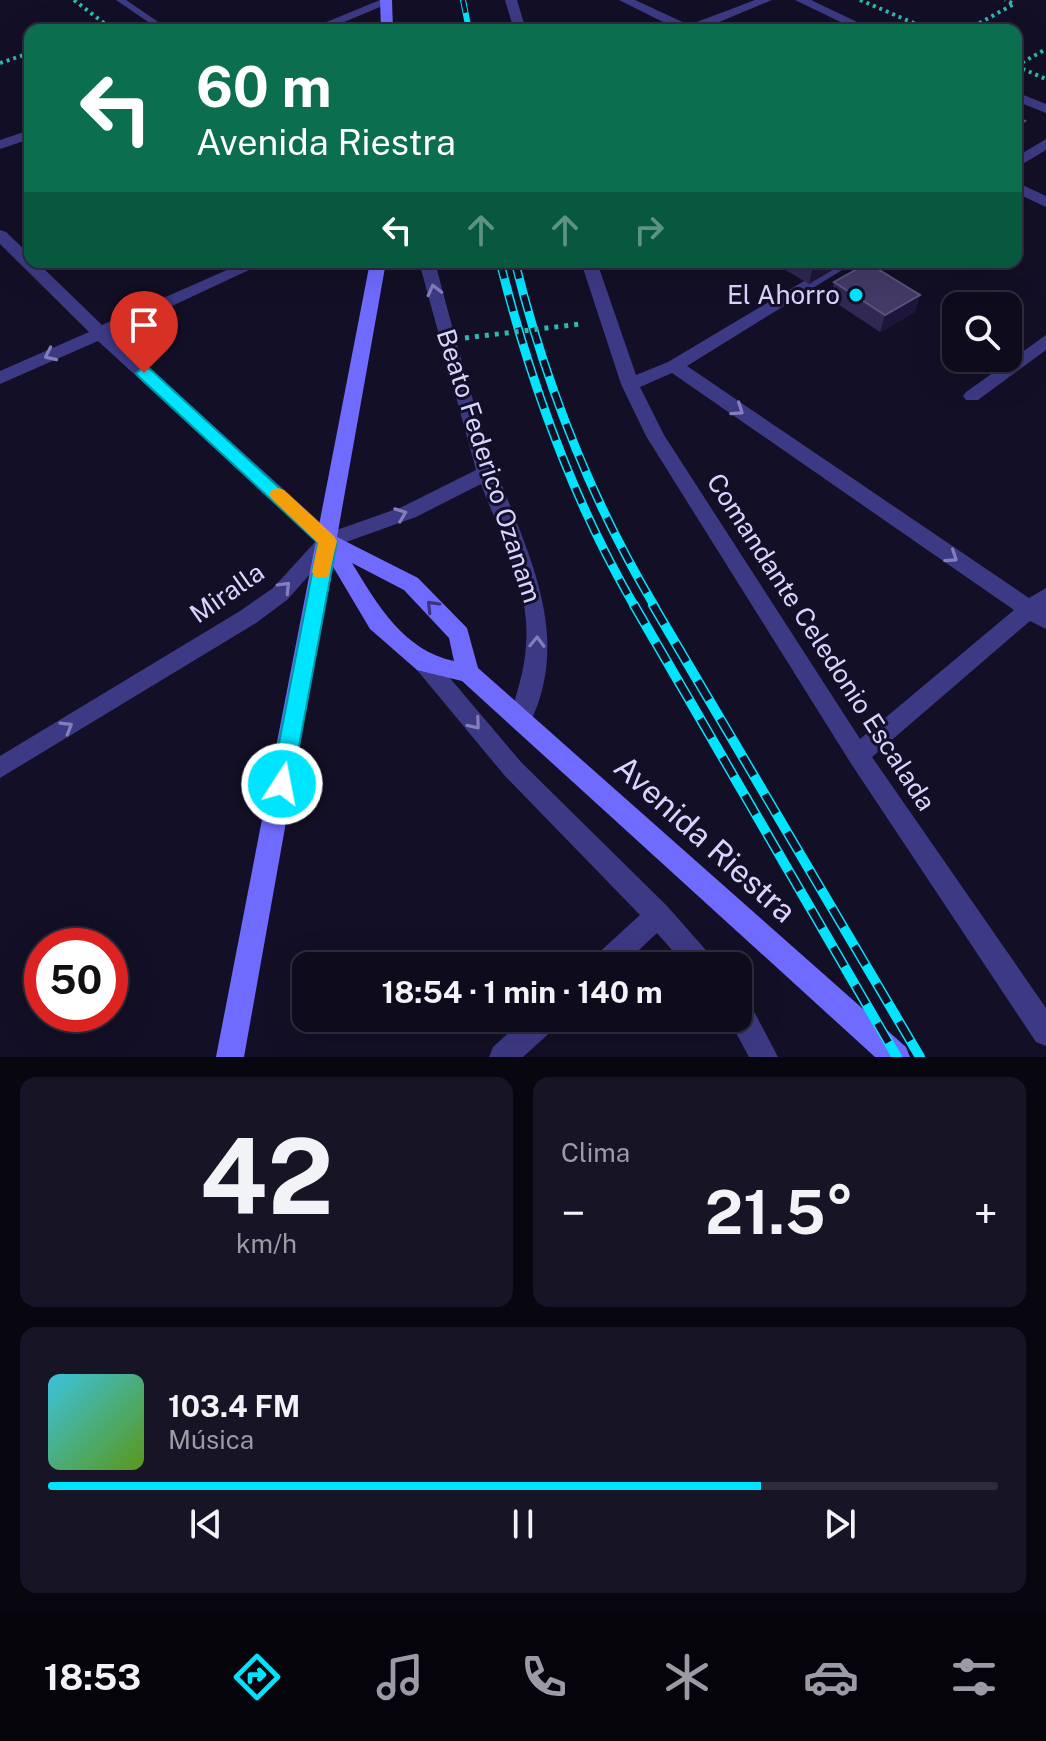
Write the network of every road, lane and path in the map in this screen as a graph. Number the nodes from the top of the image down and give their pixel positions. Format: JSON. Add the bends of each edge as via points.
{"nodes":[{"id":1,"x":74,"y":0,"type":"edge"},
{"id":2,"x":120,"y":0,"type":"edge"},
{"id":3,"x":511,"y":0,"type":"edge"},
{"id":4,"x":625,"y":0,"type":"edge"},
{"id":5,"x":766,"y":0,"type":"edge"},
{"id":6,"x":801,"y":0,"type":"edge"},
{"id":7,"x":860,"y":0,"type":"edge"},
{"id":8,"x":1005,"y":0,"type":"edge"},
{"id":9,"x":386,"y":1,"type":"edge"},
{"id":10,"x":105,"y":24,"type":"edge"},
{"id":11,"x":157,"y":24,"type":"edge"},
{"id":12,"x":328,"y":24,"type":"edge"},
{"id":13,"x":387,"y":24,"type":"edge"},
{"id":14,"x":518,"y":24,"type":"edge"},
{"id":15,"x":676,"y":24,"type":"edge"},
{"id":16,"x":704,"y":24,"type":"edge"},
{"id":17,"x":855,"y":24,"type":"edge"},
{"id":18,"x":916,"y":24,"type":"edge"},
{"id":19,"x":978,"y":24,"type":"edge"},
{"id":20,"x":1046,"y":49,"type":"edge"},
{"id":21,"x":24,"y":55,"type":"edge"},
{"id":22,"x":0,"y":63,"type":"edge"},
{"id":23,"x":1022,"y":63,"type":"edge"},
{"id":24,"x":1022,"y":69,"type":"edge"},
{"id":25,"x":1046,"y":79,"type":"edge"},
{"id":26,"x":1022,"y":99,"type":"edge"},
{"id":27,"x":1046,"y":109,"type":"edge"},
{"id":28,"x":24,"y":136,"type":"edge"},
{"id":29,"x":1046,"y":143,"type":"edge"},
{"id":30,"x":0,"y":145,"type":"edge"},
{"id":31,"x":1022,"y":160,"type":"edge"},
{"id":32,"x":1022,"y":190,"type":"edge"},
{"id":33,"x":1046,"y":202,"type":"edge"},
{"id":34,"x":0,"y":235,"type":"edge"},
{"id":35,"x":24,"y":259,"type":"edge"},
{"id":36,"x":34,"y":268,"type":"edge"},
{"id":37,"x":244,"y":268,"type":"edge"},
{"id":38,"x":377,"y":268,"type":"edge"},
{"id":39,"x":429,"y":268,"type":"edge"},
{"id":40,"x":591,"y":268,"type":"edge"},
{"id":41,"x":837,"y":268,"type":"edge"},
{"id":42,"x":580,"y":324,"type":"dead end"},
{"id":43,"x":99,"y":332,"type":"junction"},
{"id":44,"x":465,"y":338,"type":"dead end"},
{"id":45,"x":1046,"y":341,"type":"edge"},
{"id":46,"x":674,"y":366,"type":"junction"},
{"id":47,"x":0,"y":378,"type":"edge"},
{"id":48,"x":630,"y":384,"type":"junction"},
{"id":49,"x":972,"y":396,"type":"dead end"},
{"id":50,"x":487,"y":473,"type":"junction"},
{"id":51,"x":328,"y":541,"type":"junction"},
{"id":52,"x":1041,"y":609,"type":"edge"},
{"id":53,"x":425,"y":664,"type":"junction"},
{"id":54,"x":468,"y":673,"type":"junction"},
{"id":55,"x":521,"y":718,"type":"junction"},
{"id":56,"x":858,"y":755,"type":"junction"},
{"id":57,"x":0,"y":768,"type":"edge"},
{"id":58,"x":658,"y":915,"type":"junction"},
{"id":59,"x":618,"y":952,"type":"edge"},
{"id":60,"x":691,"y":952,"type":"edge"},
{"id":61,"x":530,"y":1032,"type":"edge"},
{"id":62,"x":750,"y":1032,"type":"edge"},
{"id":63,"x":1046,"y":1032,"type":"edge"},
{"id":64,"x":230,"y":1057,"type":"edge"},
{"id":65,"x":503,"y":1057,"type":"edge"},
{"id":66,"x":764,"y":1057,"type":"edge"},
{"id":67,"x":896,"y":1057,"type":"edge"}],
"edges":[{"from":1,"to":10,"type":"path"},
{"from":2,"to":11,"type":"lane"},
{"from":3,"to":14,"type":"street"},
{"from":4,"to":15,"type":"street"},
{"from":5,"to":16,"type":"street"},
{"from":6,"to":17,"type":"street"},
{"from":7,"to":18,"type":"path"},
{"from":8,"to":19,"type":"path","via":[[1014,4]]},
{"from":9,"to":12,"type":"street"},
{"from":9,"to":13,"type":"main road"},
{"from":20,"to":23,"type":"path"},
{"from":21,"to":22,"type":"path"},
{"from":24,"to":25,"type":"path"},
{"from":26,"to":27,"type":"street"},
{"from":28,"to":30,"type":"street"},
{"from":29,"to":31,"type":"street"},
{"from":32,"to":33,"type":"street"},
{"from":34,"to":35,"type":"street","name":"Avenida Riestra"},
{"from":36,"to":43,"type":"street","name":"Avenida Riestra"},
{"from":37,"to":43,"type":"street"},
{"from":38,"to":51,"type":"main road"},
{"from":50,"to":39,"type":"street","name":"Beato Federico Ozanam","one_way":true},
{"from":40,"to":48,"type":"street","name":"Comandante Celedonio Escalada"},
{"from":41,"to":46,"type":"street"},
{"from":42,"to":44,"type":"path","bridge":true},
{"from":43,"to":47,"type":"street","one_way":true},
{"from":43,"to":51,"type":"street","name":"Avenida Riestra"},
{"from":45,"to":49,"type":"street"},
{"from":46,"to":48,"type":"street"},
{"from":46,"to":52,"type":"street","one_way":true},
{"from":48,"to":56,"type":"street","name":"Comandante Celedonio Escalada","via":[[655,436]]},
{"from":51,"to":50,"type":"street","name":"Miralla","one_way":true,"via":[[409,512]]},
{"from":55,"to":50,"type":"street","name":"Beato Federico Ozanam","one_way":true,"via":[[538,648],[537,617]]},
{"from":51,"to":53,"type":"main road","name":"Avenida Riestra","via":[[378,623]]},
{"from":54,"to":51,"type":"main road","name":"Avenida Riestra","one_way":true,"via":[[459,634],[411,584]]},
{"from":57,"to":51,"type":"street","name":"Miralla","one_way":true,"via":[[248,617],[280,594]]},
{"from":51,"to":64,"type":"main road"},
{"from":52,"to":56,"type":"street"},
{"from":53,"to":54,"type":"main road","name":"Avenida Riestra"},
{"from":53,"to":58,"type":"street","name":"Avenida Riestra","one_way":true,"via":[[513,769]]},
{"from":54,"to":55,"type":"main road","name":"Avenida Riestra"},
{"from":55,"to":67,"type":"main road","name":"Avenida Riestra"},
{"from":56,"to":63,"type":"street","name":"Comandante Celedonio Escalada"},
{"from":58,"to":59,"type":"street"},
{"from":58,"to":60,"type":"street"},
{"from":61,"to":65,"type":"street"},
{"from":62,"to":66,"type":"street"}]}
